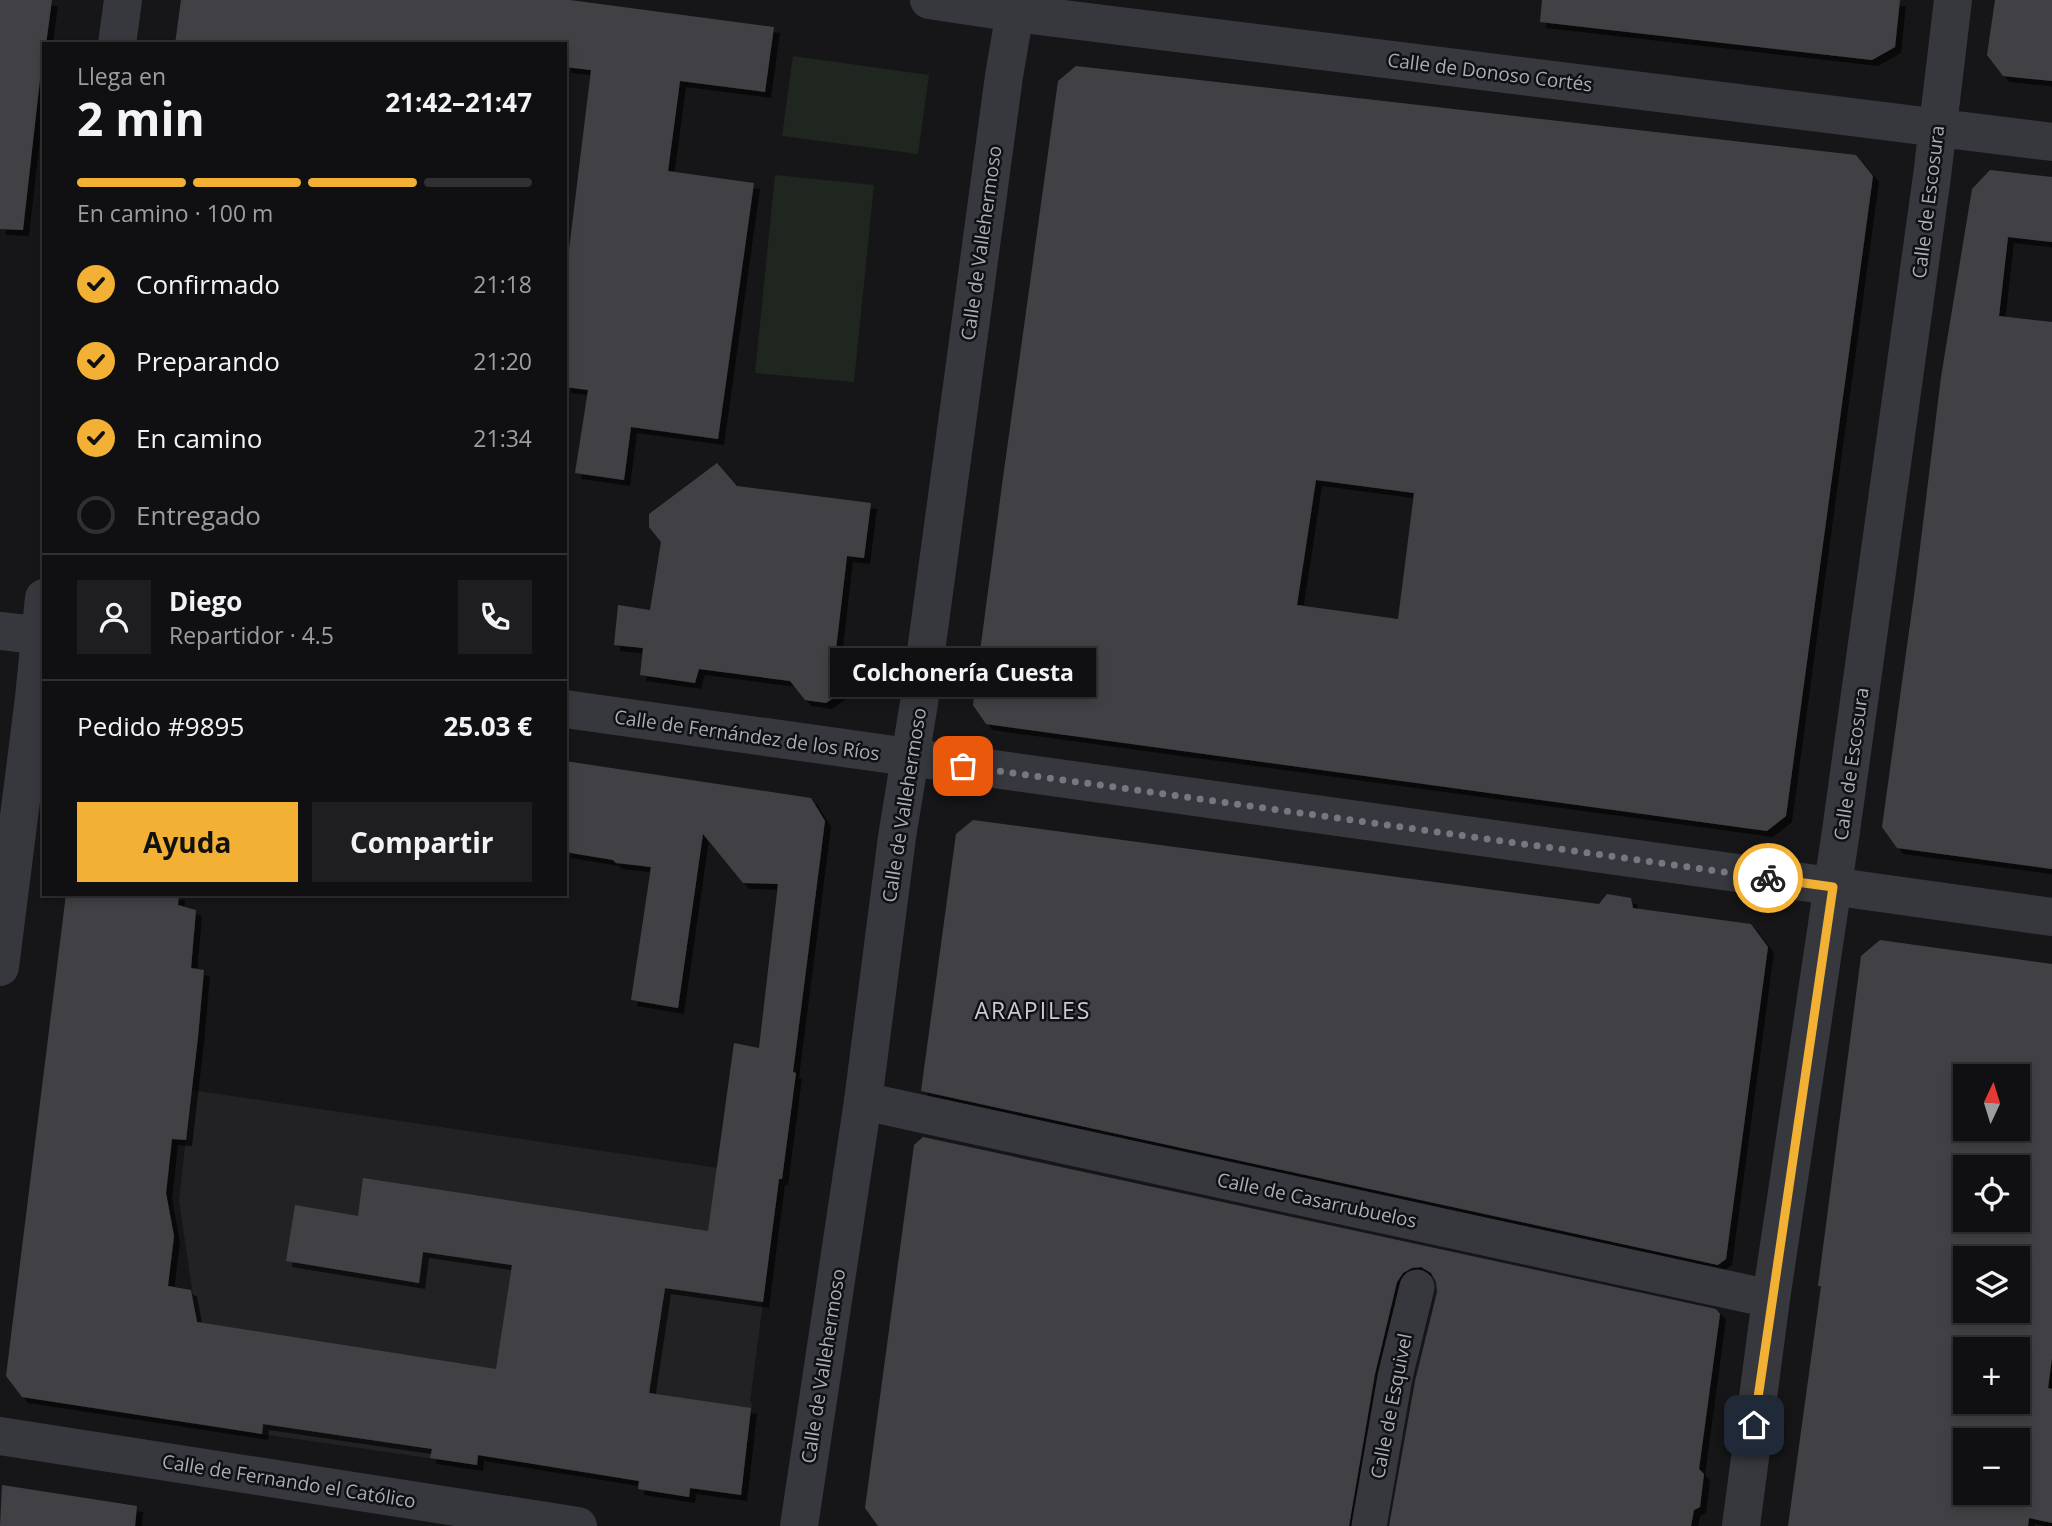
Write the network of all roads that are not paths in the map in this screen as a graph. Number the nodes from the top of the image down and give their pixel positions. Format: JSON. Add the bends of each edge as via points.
{"nodes":[{"id":1,"x":123,"y":0,"type":"edge"},
{"id":2,"x":929,"y":0,"type":"edge"},
{"id":3,"x":1953,"y":0,"type":"edge"},
{"id":4,"x":1016,"y":6,"type":"edge"},
{"id":5,"x":117,"y":42,"type":"edge"},
{"id":6,"x":1938,"y":127,"type":"junction"},
{"id":7,"x":2052,"y":142,"type":"edge"},
{"id":8,"x":42,"y":623,"type":"edge"},
{"id":9,"x":0,"y":631,"type":"edge"},
{"id":10,"x":42,"y":631,"type":"edge"},
{"id":11,"x":567,"y":709,"type":"edge"},
{"id":12,"x":909,"y":758,"type":"junction"},
{"id":13,"x":1833,"y":887,"type":"junction"},
{"id":14,"x":2052,"y":917,"type":"edge"},
{"id":15,"x":0,"y":967,"type":"edge"},
{"id":16,"x":863,"y":1101,"type":"junction"},
{"id":17,"x":1417,"y":1287,"type":"dead end"},
{"id":18,"x":1771,"y":1299,"type":"junction"},
{"id":19,"x":0,"y":1436,"type":"edge"},
{"id":20,"x":578,"y":1526,"type":"edge"},
{"id":21,"x":799,"y":1526,"type":"edge"},
{"id":22,"x":1368,"y":1526,"type":"edge"},
{"id":23,"x":1741,"y":1526,"type":"edge"}],
"edges":[{"from":1,"to":5,"type":"street"},
{"from":2,"to":4,"type":"street","name":"Calle de Donoso Cortés"},
{"from":3,"to":6,"type":"street","name":"Calle de Escosura"},
{"from":4,"to":6,"type":"street","name":"Calle de Donoso Cortés"},
{"from":4,"to":12,"type":"street","name":"Calle de Vallehermoso"},
{"from":6,"to":7,"type":"street","name":"Calle de Donoso Cortés"},
{"from":6,"to":13,"type":"street","name":"Calle de Escosura"},
{"from":8,"to":9,"type":"street"},
{"from":10,"to":15,"type":"street"},
{"from":11,"to":12,"type":"street","name":"Calle de Fernández de los Ríos"},
{"from":12,"to":13,"type":"street","name":"Calle de Fernández de los Ríos"},
{"from":12,"to":16,"type":"street","name":"Calle de Vallehermoso"},
{"from":13,"to":14,"type":"street","name":"Calle de Fernández de los Ríos"},
{"from":13,"to":18,"type":"street","name":"Calle de Escosura"},
{"from":16,"to":18,"type":"street","name":"Calle de Casarrubuelos"},
{"from":16,"to":21,"type":"street","name":"Calle de Vallehermoso"},
{"from":17,"to":22,"type":"street","name":"Calle de Esquivel"},
{"from":18,"to":23,"type":"street","name":"Calle de Escosura"},
{"from":19,"to":20,"type":"street","name":"Calle de Fernando el Católico"}]}
